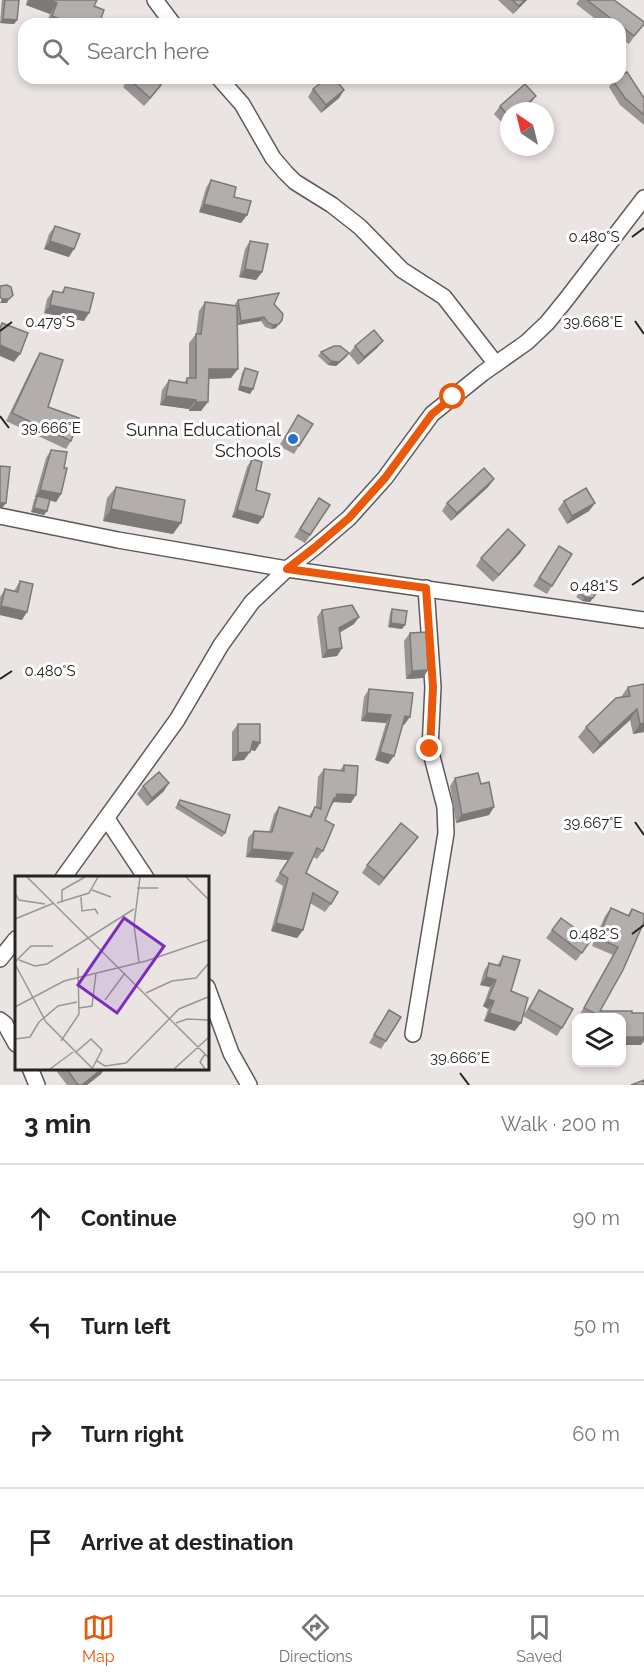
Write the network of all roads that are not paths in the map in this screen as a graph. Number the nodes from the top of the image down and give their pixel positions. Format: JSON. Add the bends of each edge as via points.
{"nodes":[{"id":1,"x":155,"y":0,"type":"edge"},
{"id":2,"x":168,"y":18,"type":"edge"},
{"id":3,"x":224,"y":84,"type":"edge"},
{"id":4,"x":644,"y":198,"type":"edge"},
{"id":5,"x":496,"y":364,"type":"junction"},
{"id":6,"x":0,"y":516,"type":"edge"},
{"id":7,"x":287,"y":569,"type":"junction"},
{"id":8,"x":426,"y":588,"type":"junction"},
{"id":9,"x":644,"y":620,"type":"edge"},
{"id":10,"x":107,"y":819,"type":"junction"},
{"id":11,"x":64,"y":876,"type":"edge"},
{"id":12,"x":145,"y":876,"type":"edge"},
{"id":13,"x":15,"y":940,"type":"edge"},
{"id":14,"x":0,"y":959,"type":"edge"},
{"id":15,"x":208,"y":990,"type":"edge"},
{"id":16,"x":0,"y":1020,"type":"edge"},
{"id":17,"x":413,"y":1034,"type":"dead end"},
{"id":18,"x":15,"y":1042,"type":"edge"},
{"id":19,"x":31,"y":1070,"type":"edge"},
{"id":20,"x":38,"y":1085,"type":"edge"},
{"id":21,"x":249,"y":1085,"type":"edge"}],
"edges":[{"from":1,"to":2,"type":"street"},
{"from":3,"to":5,"type":"street","via":[[242,104],[285,172],[360,227],[402,270],[444,297]]},
{"from":4,"to":5,"type":"street","via":[[547,323]]},
{"from":5,"to":7,"type":"street","via":[[432,414],[385,478],[349,518]]},
{"from":6,"to":7,"type":"street"},
{"from":7,"to":8,"type":"street"},
{"from":7,"to":10,"type":"street","via":[[252,602],[233,628],[177,720]]},
{"from":8,"to":9,"type":"street"},
{"from":8,"to":17,"type":"street","via":[[433,687],[430,749],[445,807],[446,833]]},
{"from":10,"to":11,"type":"street"},
{"from":10,"to":12,"type":"street"},
{"from":13,"to":14,"type":"street"},
{"from":15,"to":21,"type":"street","via":[[231,1053]]},
{"from":16,"to":18,"type":"street"},
{"from":19,"to":20,"type":"street"}]}
